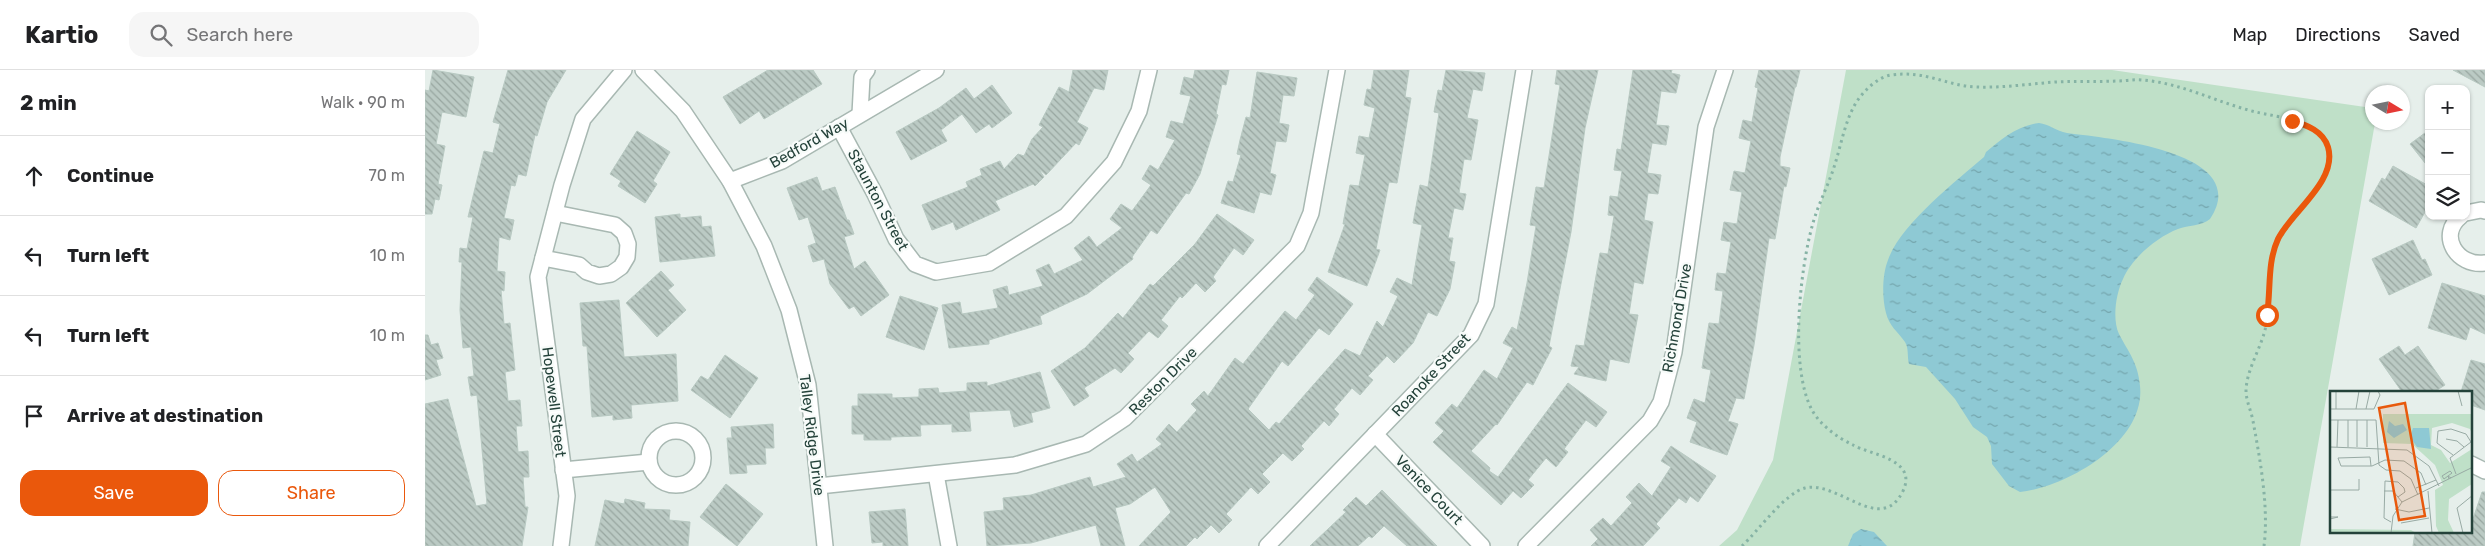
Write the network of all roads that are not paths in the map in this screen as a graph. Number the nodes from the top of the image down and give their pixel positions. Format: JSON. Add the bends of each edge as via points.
{"nodes":[{"id":1,"x":624,"y":70,"type":"edge"},
{"id":2,"x":643,"y":70,"type":"edge"},
{"id":3,"x":867,"y":70,"type":"edge"},
{"id":4,"x":936,"y":70,"type":"edge"},
{"id":5,"x":1149,"y":70,"type":"edge"},
{"id":6,"x":1337,"y":70,"type":"edge"},
{"id":7,"x":1524,"y":70,"type":"edge"},
{"id":8,"x":1725,"y":70,"type":"edge"},
{"id":9,"x":918,"y":74,"type":"edge"},
{"id":10,"x":860,"y":114,"type":"junction"},
{"id":11,"x":839,"y":128,"type":"junction"},
{"id":12,"x":730,"y":181,"type":"junction"},
{"id":13,"x":2485,"y":211,"type":"edge"},
{"id":14,"x":2470,"y":212,"type":"edge"},
{"id":15,"x":555,"y":213,"type":"junction"},
{"id":16,"x":2458,"y":220,"type":"edge"},
{"id":17,"x":543,"y":258,"type":"junction"},
{"id":18,"x":2485,"y":263,"type":"edge"},
{"id":19,"x":1375,"y":434,"type":"junction"},
{"id":20,"x":649,"y":462,"type":"dead end"},
{"id":21,"x":2473,"y":465,"type":"edge"},
{"id":22,"x":563,"y":470,"type":"junction"},
{"id":23,"x":2485,"y":470,"type":"edge"},
{"id":24,"x":936,"y":474,"type":"junction"},
{"id":25,"x":819,"y":486,"type":"junction"},
{"id":26,"x":561,"y":546,"type":"edge"},
{"id":27,"x":825,"y":546,"type":"edge"},
{"id":28,"x":949,"y":546,"type":"edge"},
{"id":29,"x":1267,"y":546,"type":"edge"},
{"id":30,"x":1482,"y":546,"type":"edge"},
{"id":31,"x":1526,"y":546,"type":"edge"}],
"edges":[{"from":1,"to":15,"type":"street","name":"Hopewell Street","via":[[583,119]]},
{"from":2,"to":12,"type":"street","name":"Talley Ridge Drive","via":[[683,111]]},
{"from":3,"to":10,"type":"street","name":"Bedford Way","via":[[862,77]]},
{"from":4,"to":9,"type":"street","name":"Bedford Way"},
{"from":5,"to":11,"type":"street","name":"Staunton Street","via":[[1139,110],[1114,162],[1066,216],[989,263],[936,272],[915,264],[896,239]]},
{"from":6,"to":24,"type":"street","name":"Reston Drive","via":[[1311,214],[1297,246],[1125,418],[1086,444],[1015,465]]},
{"from":7,"to":19,"type":"street","name":"Roanoke Street","via":[[1486,304],[1471,335]]},
{"from":8,"to":31,"type":"street","name":"Richmond Drive","via":[[1706,127],[1674,352],[1661,402],[1650,421]]},
{"from":9,"to":10,"type":"street","name":"Bedford Way"},
{"from":10,"to":11,"type":"street","name":"Bedford Way"},
{"from":11,"to":12,"type":"street","name":"Bedford Way","via":[[782,161]]},
{"from":12,"to":25,"type":"street","name":"Talley Ridge Drive","via":[[764,246],[789,310],[808,385]]},
{"from":13,"to":14,"type":"street"},
{"from":15,"to":17,"type":"street","name":"Hopewell Street"},
{"from":15,"to":17,"type":"street","via":[[615,225],[624,233],[628,244],[627,257],[611,274],[599,276],[579,266]]},
{"from":16,"to":18,"type":"street","via":[[2452,229],[2451,241],[2455,252],[2464,261]]},
{"from":17,"to":22,"type":"street","name":"Hopewell Street","via":[[539,277]]},
{"from":19,"to":29,"type":"street","name":"Roanoke Street"},
{"from":19,"to":30,"type":"street","name":"Venice Court"},
{"from":20,"to":22,"type":"street"},
{"from":21,"to":23,"type":"street"},
{"from":22,"to":26,"type":"street","name":"Hopewell Street","via":[[567,496]]},
{"from":24,"to":25,"type":"street","name":"Reston Drive"},
{"from":24,"to":28,"type":"street"},
{"from":25,"to":27,"type":"street","name":"Talley Ridge Drive"}]}
